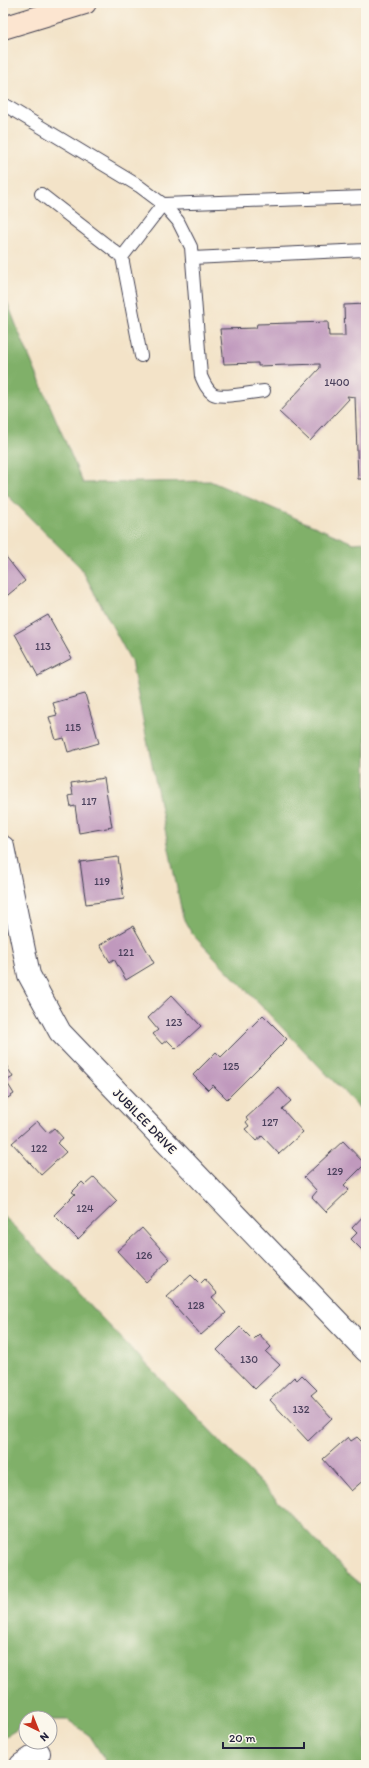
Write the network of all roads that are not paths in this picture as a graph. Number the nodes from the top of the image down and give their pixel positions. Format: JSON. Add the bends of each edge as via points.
{"nodes":[{"id":1,"x":85,"y":3,"type":"edge"},
{"id":2,"x":3,"y":28,"type":"edge"},
{"id":3,"x":3,"y":104,"type":"edge"},
{"id":4,"x":41,"y":194,"type":"dead end"},
{"id":5,"x":366,"y":196,"type":"edge"},
{"id":6,"x":164,"y":204,"type":"junction"},
{"id":7,"x":366,"y":250,"type":"edge"},
{"id":8,"x":122,"y":257,"type":"junction"},
{"id":9,"x":192,"y":258,"type":"junction"},
{"id":10,"x":141,"y":356,"type":"dead end"},
{"id":11,"x":264,"y":391,"type":"dead end"},
{"id":12,"x":3,"y":848,"type":"edge"},
{"id":13,"x":366,"y":1351,"type":"edge"},
{"id":14,"x":39,"y":1753,"type":"dead end"},
{"id":15,"x":21,"y":1765,"type":"edge"}],
"edges":[{"from":1,"to":2,"type":"main road"},
{"from":3,"to":6,"type":"lane","via":[[139,186]]},
{"from":4,"to":8,"type":"lane"},
{"from":5,"to":6,"type":"lane"},
{"from":6,"to":8,"type":"lane"},
{"from":6,"to":9,"type":"lane","via":[[178,221],[191,247]]},
{"from":7,"to":9,"type":"lane"},
{"from":8,"to":10,"type":"lane"},
{"from":9,"to":11,"type":"lane","via":[[201,376],[205,386],[214,395],[223,396]]},
{"from":12,"to":13,"type":"street","name":"JUBILEE DRIVE","via":[[28,975],[60,1032]]},
{"from":14,"to":15,"type":"street"}]}
